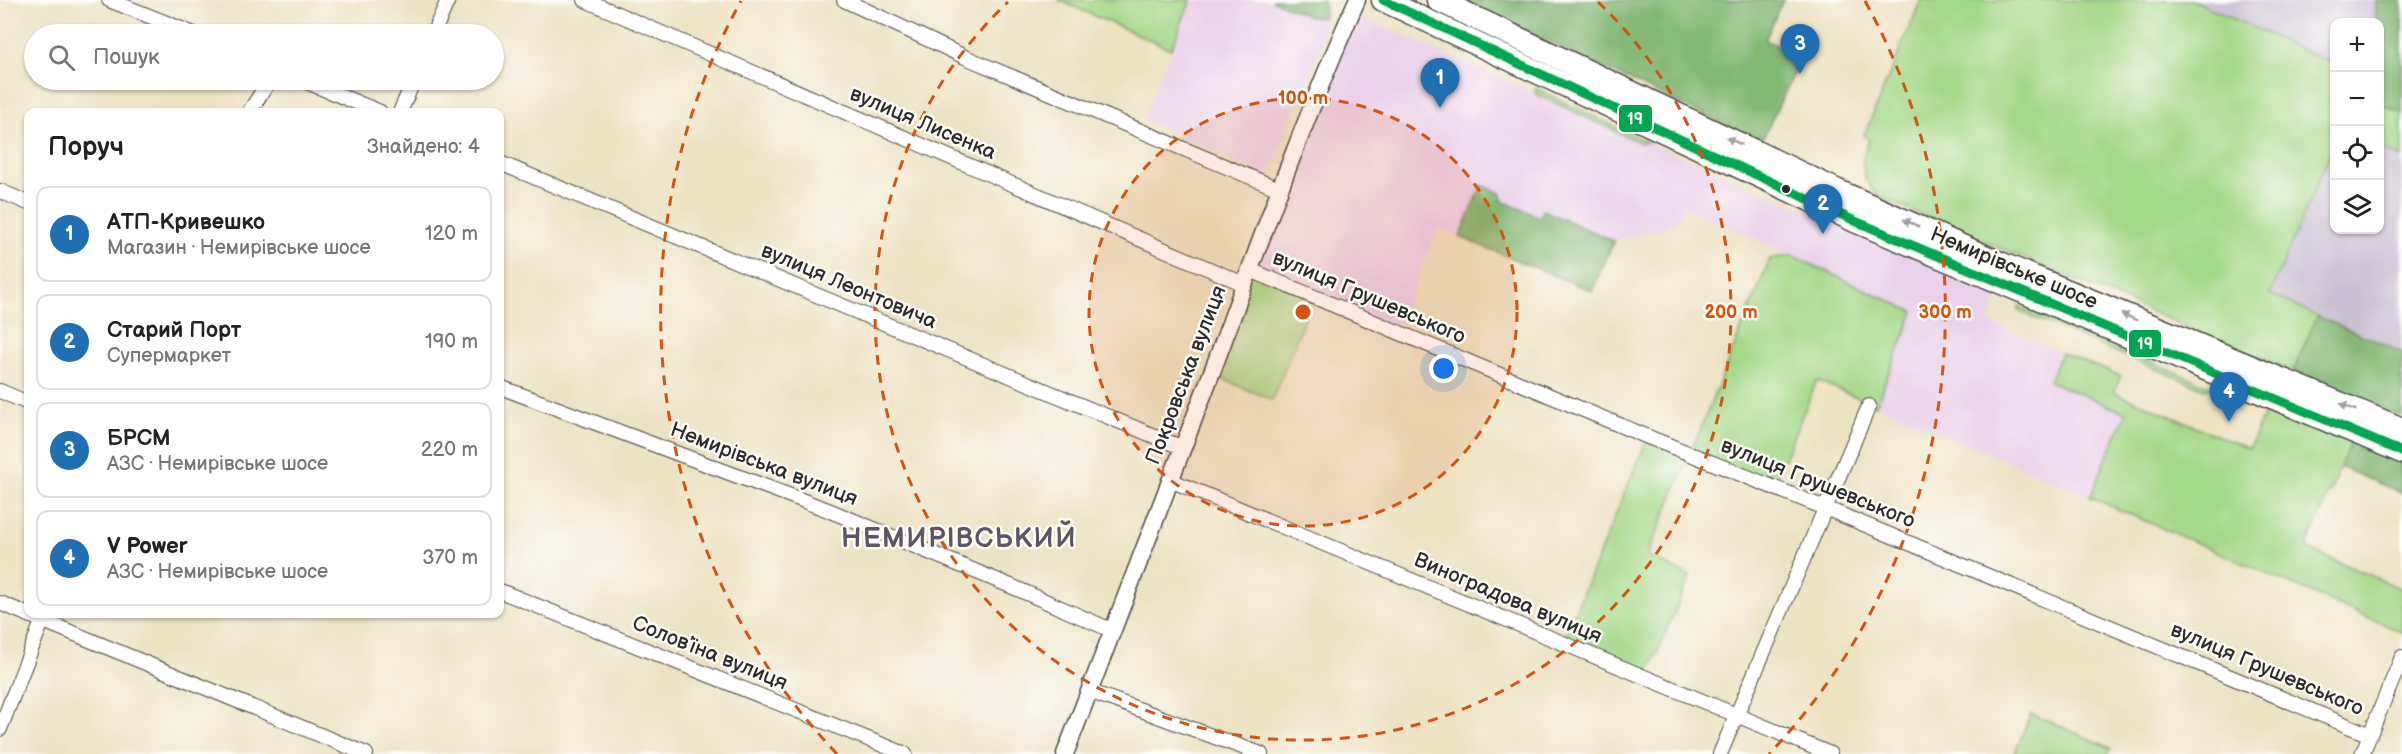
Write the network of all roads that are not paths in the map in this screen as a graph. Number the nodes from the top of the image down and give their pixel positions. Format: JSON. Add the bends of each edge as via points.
{"nodes":[{"id":1,"x":109,"y":0,"type":"edge"},
{"id":2,"x":448,"y":0,"type":"edge"},
{"id":3,"x":585,"y":0,"type":"edge"},
{"id":4,"x":844,"y":0,"type":"edge"},
{"id":5,"x":1383,"y":0,"type":"edge"},
{"id":6,"x":1438,"y":0,"type":"edge"},
{"id":7,"x":1354,"y":6,"type":"edge"},
{"id":8,"x":169,"y":24,"type":"edge"},
{"id":9,"x":437,"y":24,"type":"edge"},
{"id":10,"x":263,"y":90,"type":"edge"},
{"id":11,"x":326,"y":90,"type":"edge"},
{"id":12,"x":410,"y":90,"type":"edge"},
{"id":13,"x":252,"y":108,"type":"edge"},
{"id":14,"x":370,"y":108,"type":"edge"},
{"id":15,"x":402,"y":108,"type":"edge"},
{"id":16,"x":504,"y":165,"type":"edge"},
{"id":17,"x":1279,"y":189,"type":"junction"},
{"id":18,"x":0,"y":191,"type":"edge"},
{"id":19,"x":24,"y":201,"type":"edge"},
{"id":20,"x":1247,"y":277,"type":"junction"},
{"id":21,"x":504,"y":388,"type":"edge"},
{"id":22,"x":0,"y":392,"type":"edge"},
{"id":23,"x":24,"y":401,"type":"edge"},
{"id":24,"x":1869,"y":406,"type":"dead end"},
{"id":25,"x":2402,"y":429,"type":"edge"},
{"id":26,"x":1183,"y":448,"type":"junction"},
{"id":27,"x":2402,"y":452,"type":"edge"},
{"id":28,"x":1170,"y":480,"type":"junction"},
{"id":29,"x":1825,"y":508,"type":"junction"},
{"id":30,"x":504,"y":593,"type":"edge"},
{"id":31,"x":0,"y":603,"type":"edge"},
{"id":32,"x":24,"y":611,"type":"edge"},
{"id":33,"x":44,"y":618,"type":"edge"},
{"id":34,"x":46,"y":618,"type":"edge"},
{"id":35,"x":1111,"y":630,"type":"junction"},
{"id":36,"x":2402,"y":657,"type":"edge"},
{"id":37,"x":1089,"y":691,"type":"junction"},
{"id":38,"x":1736,"y":716,"type":"junction"},
{"id":39,"x":0,"y":729,"type":"edge"},
{"id":40,"x":2370,"y":735,"type":"junction"},
{"id":41,"x":366,"y":754,"type":"edge"},
{"id":42,"x":905,"y":754,"type":"edge"},
{"id":43,"x":1065,"y":754,"type":"edge"},
{"id":44,"x":1261,"y":754,"type":"edge"},
{"id":45,"x":1720,"y":754,"type":"edge"},
{"id":46,"x":1830,"y":754,"type":"edge"},
{"id":47,"x":2362,"y":754,"type":"edge"}],
"edges":[{"from":1,"to":8,"type":"street"},
{"from":2,"to":9,"type":"street"},
{"from":3,"to":20,"type":"street","name":"вулиця Лисенка"},
{"from":4,"to":17,"type":"street","via":[[965,57]]},
{"from":5,"to":27,"type":"main road","name":"Немирівське шосе","via":[[1855,221]]},
{"from":25,"to":6,"type":"main road","name":"Немирівське шосе","one_way":true,"via":[[2000,263],[1838,191]]},
{"from":7,"to":17,"type":"street","name":"Покровська вулиця"},
{"from":10,"to":13,"type":"street"},
{"from":11,"to":14,"type":"street"},
{"from":12,"to":15,"type":"street"},
{"from":16,"to":26,"type":"street","name":"вулиця Леонтовича"},
{"from":17,"to":20,"type":"street","name":"Покровська вулиця"},
{"from":18,"to":19,"type":"street"},
{"from":20,"to":26,"type":"street","name":"Покровська вулиця"},
{"from":20,"to":29,"type":"street","name":"вулиця Грушевського"},
{"from":21,"to":35,"type":"street","name":"Немирівська вулиця","via":[[828,510]]},
{"from":22,"to":23,"type":"street"},
{"from":24,"to":29,"type":"street"},
{"from":26,"to":28,"type":"street","name":"Покровська вулиця"},
{"from":28,"to":35,"type":"street","name":"Покровська вулиця"},
{"from":28,"to":38,"type":"street","name":"Виноградова вулиця"},
{"from":29,"to":38,"type":"street"},
{"from":29,"to":40,"type":"street","name":"вулиця Грушевського"},
{"from":30,"to":42,"type":"street","name":"Соловʼїна вулиця"},
{"from":31,"to":32,"type":"street"},
{"from":33,"to":39,"type":"street"},
{"from":34,"to":41,"type":"street"},
{"from":35,"to":37,"type":"street","name":"Покровська вулиця"},
{"from":36,"to":40,"type":"street"},
{"from":37,"to":43,"type":"street","name":"Покровська вулиця"},
{"from":37,"to":44,"type":"street"},
{"from":38,"to":45,"type":"street"},
{"from":38,"to":46,"type":"street","name":"Виноградова вулиця"},
{"from":40,"to":47,"type":"street"}]}
